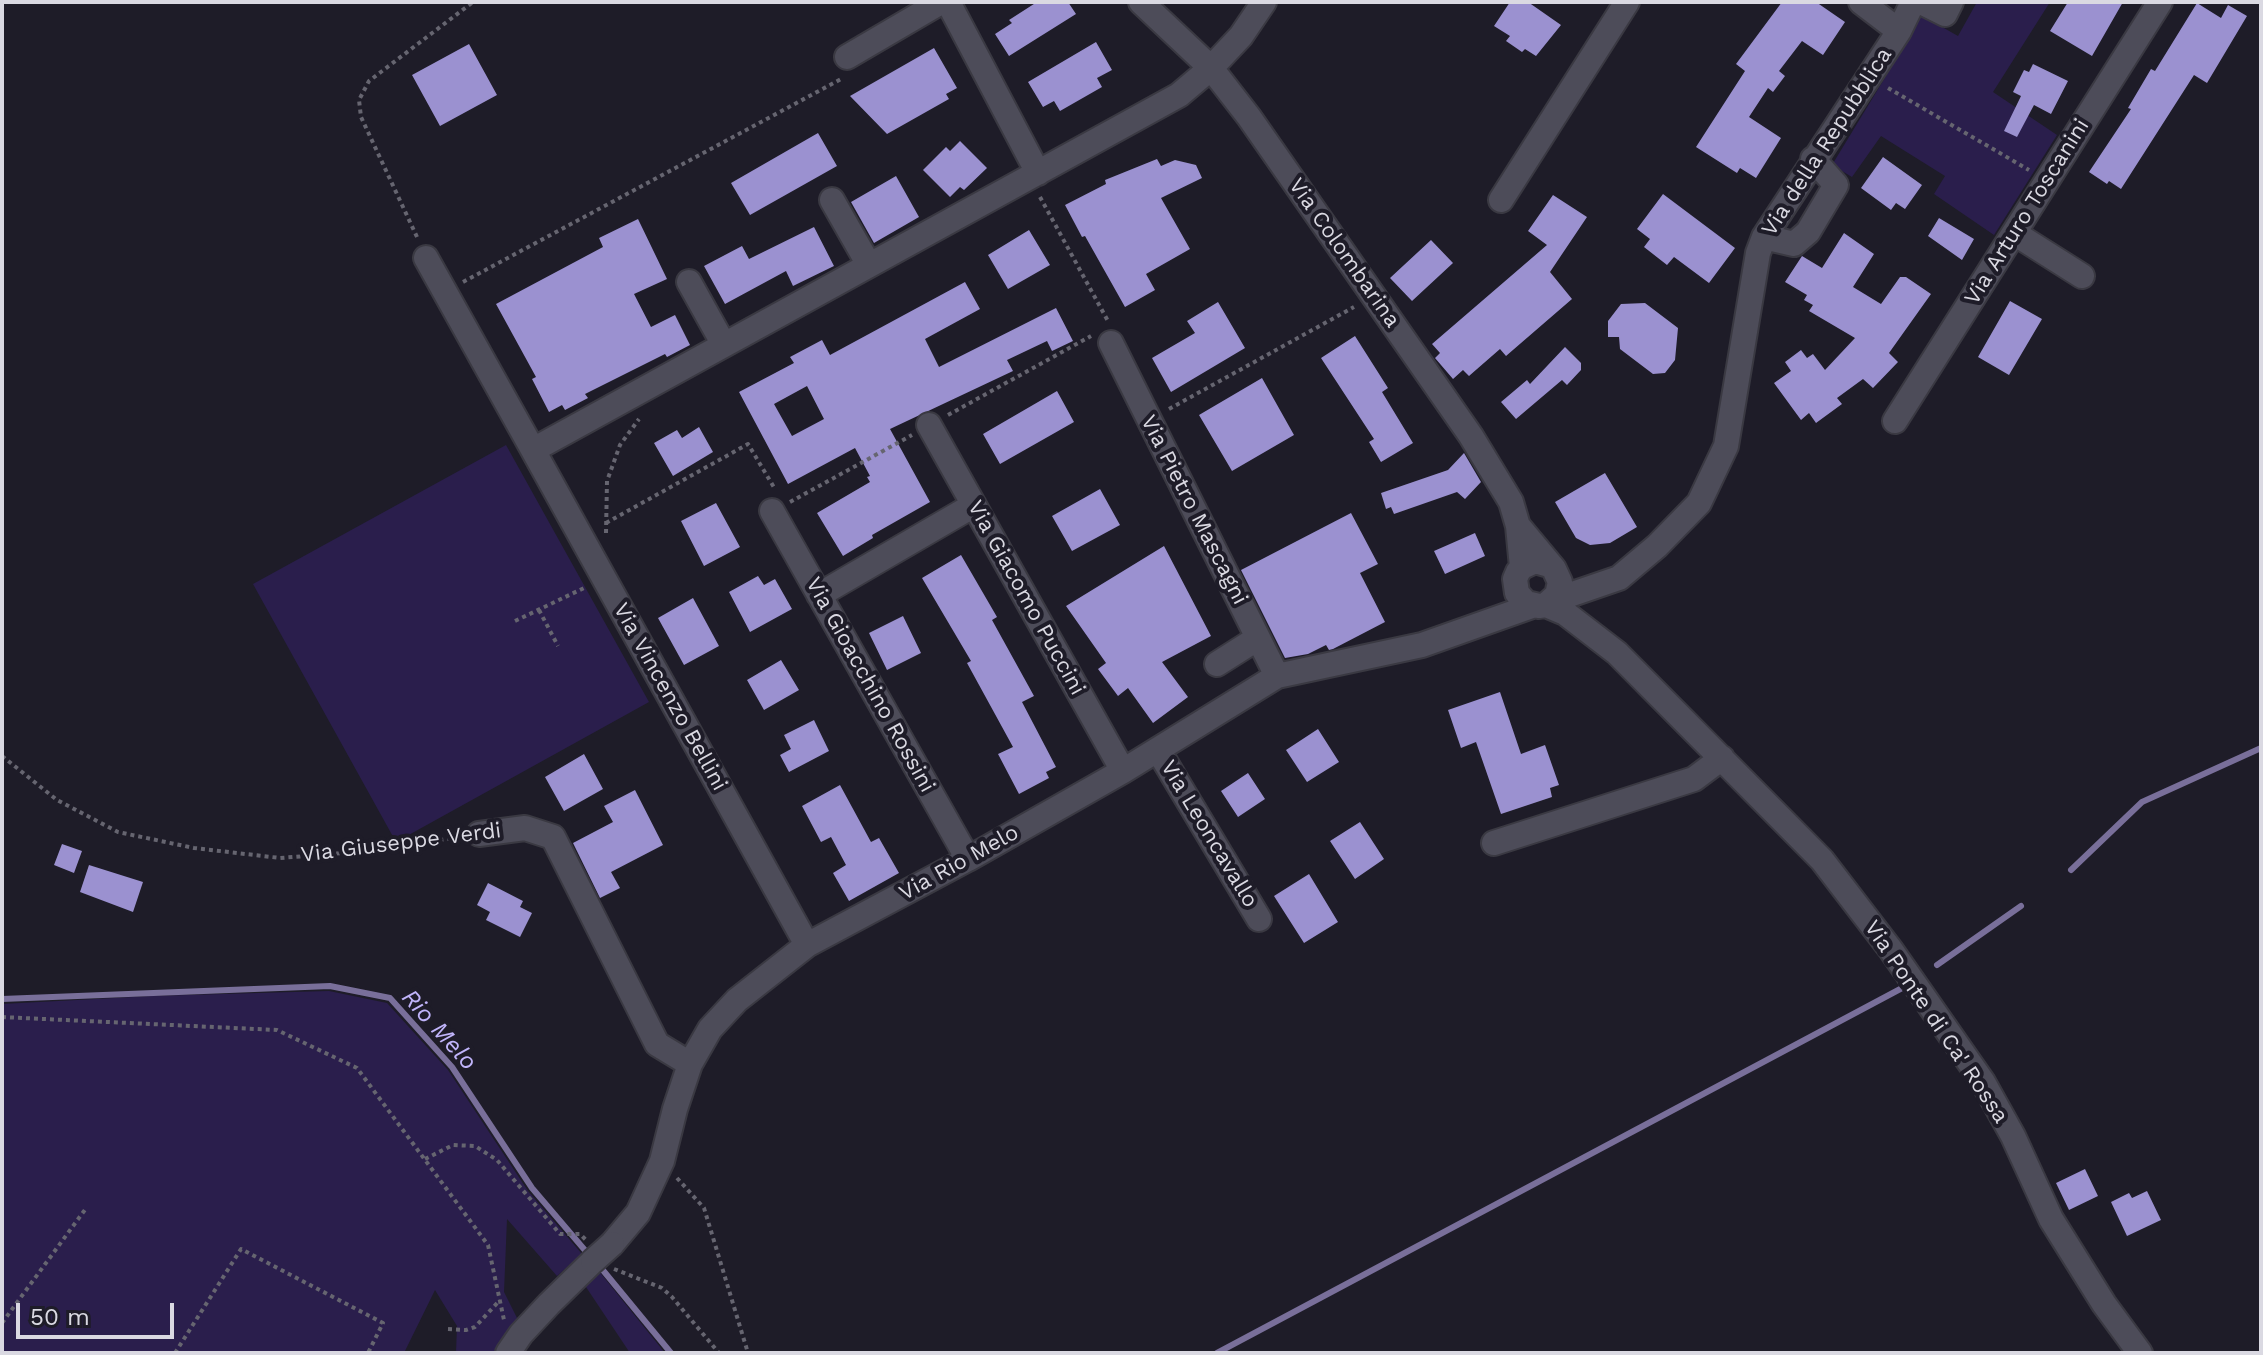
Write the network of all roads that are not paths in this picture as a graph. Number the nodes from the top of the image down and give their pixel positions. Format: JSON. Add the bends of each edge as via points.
{"nodes":[{"id":1,"x":941,"y":2,"type":"edge"},
{"id":2,"x":948,"y":2,"type":"edge"},
{"id":3,"x":1141,"y":2,"type":"edge"},
{"id":4,"x":1264,"y":2,"type":"edge"},
{"id":5,"x":1627,"y":2,"type":"edge"},
{"id":6,"x":1861,"y":2,"type":"edge"},
{"id":7,"x":1913,"y":2,"type":"edge"},
{"id":8,"x":1921,"y":2,"type":"edge"},
{"id":9,"x":1951,"y":2,"type":"edge"},
{"id":10,"x":2160,"y":2,"type":"edge"},
{"id":11,"x":1899,"y":31,"type":"junction"},
{"id":12,"x":847,"y":57,"type":"road end"},
{"id":13,"x":1211,"y":68,"type":"junction"},
{"id":14,"x":1813,"y":159,"type":"junction"},
{"id":15,"x":1034,"y":175,"type":"junction"},
{"id":16,"x":832,"y":200,"type":"dead end"},
{"id":17,"x":1501,"y":200,"type":"dead end"},
{"id":18,"x":2014,"y":233,"type":"junction"},
{"id":19,"x":1764,"y":237,"type":"junction"},
{"id":20,"x":426,"y":258,"type":"road end"},
{"id":21,"x":869,"y":265,"type":"junction"},
{"id":22,"x":2082,"y":276,"type":"dead end"},
{"id":23,"x":689,"y":282,"type":"dead end"},
{"id":24,"x":1111,"y":343,"type":"road end"},
{"id":25,"x":724,"y":345,"type":"junction"},
{"id":26,"x":1895,"y":421,"type":"dead end"},
{"id":27,"x":929,"y":425,"type":"dead end"},
{"id":28,"x":533,"y":450,"type":"junction"},
{"id":29,"x":774,"y":502,"type":"road end"},
{"id":30,"x":974,"y":505,"type":"junction"},
{"id":31,"x":1518,"y":526,"type":"junction"},
{"id":32,"x":1552,"y":567,"type":"junction"},
{"id":33,"x":1519,"y":573,"type":"junction"},
{"id":34,"x":1619,"y":578,"type":"junction"},
{"id":35,"x":819,"y":595,"type":"junction"},
{"id":36,"x":1544,"y":604,"type":"junction"},
{"id":37,"x":1469,"y":628,"type":"junction"},
{"id":38,"x":1258,"y":638,"type":"junction"},
{"id":39,"x":1217,"y":664,"type":"dead end"},
{"id":40,"x":1277,"y":676,"type":"junction"},
{"id":41,"x":1158,"y":750,"type":"junction"},
{"id":42,"x":1722,"y":758,"type":"junction"},
{"id":43,"x":1123,"y":771,"type":"junction"},
{"id":44,"x":479,"y":834,"type":"road end"},
{"id":45,"x":1494,"y":843,"type":"dead end"},
{"id":46,"x":968,"y":859,"type":"junction"},
{"id":47,"x":1259,"y":919,"type":"dead end"},
{"id":48,"x":807,"y":945,"type":"junction"},
{"id":49,"x":690,"y":1064,"type":"junction"},
{"id":50,"x":510,"y":1351,"type":"edge"},
{"id":51,"x":2140,"y":1353,"type":"edge"}],
"edges":[{"from":1,"to":12,"type":"street"},
{"from":2,"to":15,"type":"street"},
{"from":3,"to":13,"type":"street","name":"Via Colombarina"},
{"from":4,"to":13,"type":"street"},
{"from":5,"to":17,"type":"street"},
{"from":6,"to":11,"type":"street"},
{"from":7,"to":11,"type":"street","name":"Via della Repubblica"},
{"from":8,"to":9,"type":"street","via":[[1945,14]]},
{"from":10,"to":18,"type":"street","name":"Via Arturo Toscanini"},
{"from":11,"to":14,"type":"street","name":"Via della Repubblica"},
{"from":13,"to":15,"type":"street","via":[[1179,95]]},
{"from":13,"to":31,"type":"street","name":"Via Colombarina","via":[[1494,472]]},
{"from":14,"to":19,"type":"street","name":"Via della Repubblica"},
{"from":14,"to":19,"type":"street","via":[[1836,185],[1808,232],[1794,244]]},
{"from":15,"to":21,"type":"street"},
{"from":16,"to":21,"type":"street"},
{"from":18,"to":22,"type":"street"},
{"from":18,"to":26,"type":"street","name":"Via Arturo Toscanini"},
{"from":19,"to":34,"type":"street","name":"Via della Repubblica","via":[[1726,446],[1699,503]]},
{"from":20,"to":28,"type":"street","name":"Via Vincenzo Bellini"},
{"from":21,"to":25,"type":"street"},
{"from":23,"to":25,"type":"street"},
{"from":24,"to":38,"type":"street","name":"Via Pietro Mascagni"},
{"from":25,"to":28,"type":"street"},
{"from":27,"to":30,"type":"street","name":"Via Giacomo Puccini"},
{"from":28,"to":48,"type":"street","name":"Via Vincenzo Bellini"},
{"from":29,"to":35,"type":"street","name":"Via Gioacchino Rossini"},
{"from":30,"to":35,"type":"street"},
{"from":30,"to":43,"type":"street","name":"Via Giacomo Puccini"},
{"from":31,"to":32,"type":"street","name":"Via Colombarina"},
{"from":31,"to":33,"type":"street","name":"Via Colombarina"},
{"from":32,"to":33,"type":"street","via":[[1535,561]]},
{"from":32,"to":34,"type":"street"},
{"from":32,"to":36,"type":"street","via":[[1559,589]]},
{"from":33,"to":36,"type":"street","via":[[1517,593],[1526,603]]},
{"from":33,"to":37,"type":"street","name":"Via Rio Melo"},
{"from":34,"to":36,"type":"street","name":"Via della Repubblica"},
{"from":35,"to":46,"type":"street","name":"Via Gioacchino Rossini"},
{"from":36,"to":37,"type":"street","name":"Via Rio Melo"},
{"from":36,"to":42,"type":"street","name":"Via Ponte di Ca' Rossa","via":[[1565,613],[1617,653]]},
{"from":37,"to":40,"type":"street","name":"Via Rio Melo","via":[[1422,645]]},
{"from":38,"to":39,"type":"street"},
{"from":38,"to":40,"type":"street","name":"Via Pietro Mascagni"},
{"from":40,"to":41,"type":"street","name":"Via Rio Melo"},
{"from":41,"to":43,"type":"street","name":"Via Rio Melo"},
{"from":41,"to":47,"type":"street","name":"Via Leoncavallo"},
{"from":42,"to":45,"type":"street","via":[[1694,779]]},
{"from":42,"to":51,"type":"street","name":"Via Ponte di Ca' Rossa","via":[[1822,860],[1891,950],[1983,1082],[2051,1219]]},
{"from":43,"to":46,"type":"street","name":"Via Rio Melo"},
{"from":44,"to":49,"type":"street","name":"Via Giuseppe Verdi","via":[[525,828],[553,837],[657,1044]]},
{"from":46,"to":48,"type":"street","name":"Via Rio Melo"},
{"from":48,"to":49,"type":"street","name":"Via Rio Melo","via":[[737,1000],[710,1029]]},
{"from":49,"to":50,"type":"street","name":"Via Rio Melo","via":[[662,1161],[638,1213]]}]}
